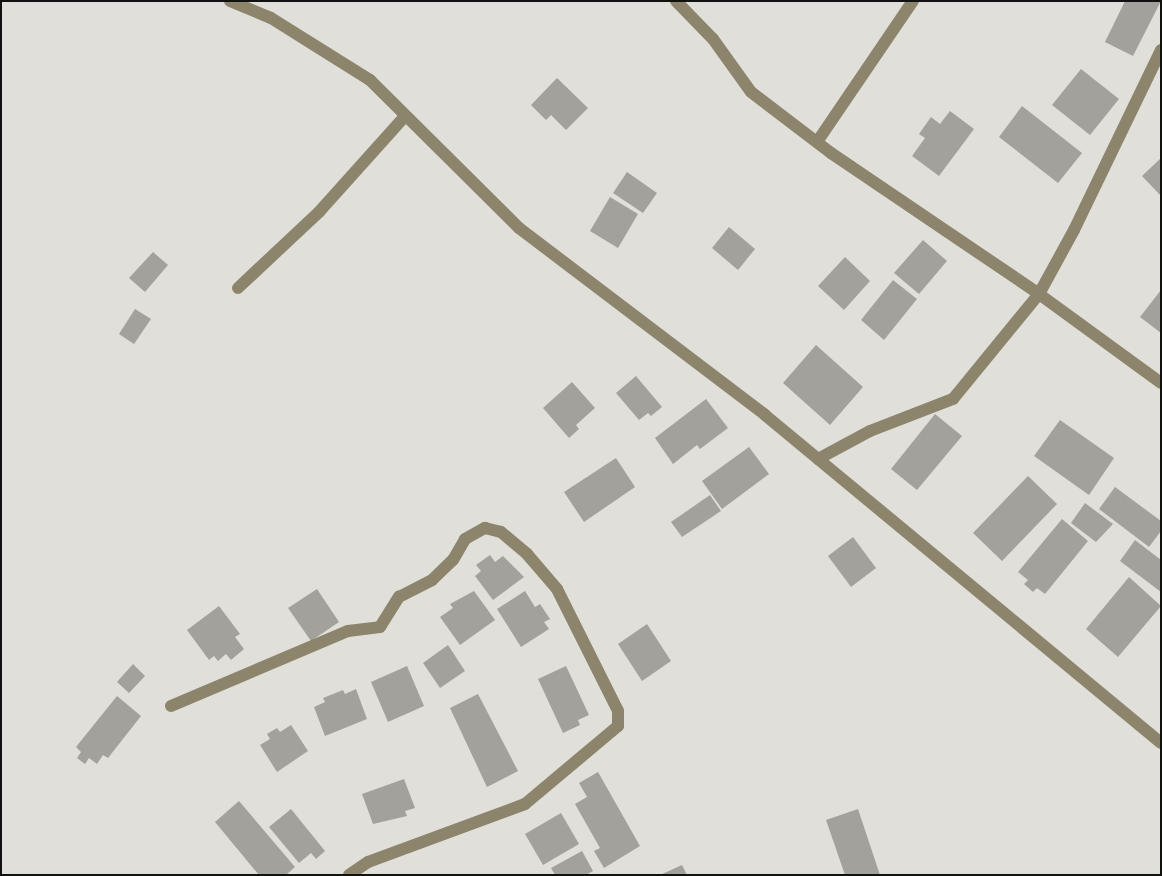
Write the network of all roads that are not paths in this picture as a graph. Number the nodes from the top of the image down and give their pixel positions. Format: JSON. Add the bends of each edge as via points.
{"nodes":[{"id":1,"x":230,"y":1,"type":"edge"},
{"id":2,"x":676,"y":1,"type":"edge"},
{"id":3,"x":913,"y":1,"type":"edge"},
{"id":4,"x":1161,"y":50,"type":"edge"},
{"id":5,"x":405,"y":116,"type":"junction"},
{"id":6,"x":817,"y":142,"type":"junction"},
{"id":7,"x":238,"y":288,"type":"dead end"},
{"id":8,"x":1039,"y":294,"type":"junction"},
{"id":9,"x":1161,"y":384,"type":"edge"},
{"id":10,"x":818,"y":459,"type":"junction"},
{"id":11,"x":171,"y":706,"type":"dead end"},
{"id":12,"x":1161,"y":744,"type":"edge"},
{"id":13,"x":349,"y":875,"type":"edge"}],
"edges":[{"from":1,"to":5,"type":"street","via":[[271,18],[370,80]]},
{"from":2,"to":6,"type":"street","via":[[713,39],[751,92]]},
{"from":3,"to":6,"type":"street"},
{"from":4,"to":8,"type":"street"},
{"from":5,"to":7,"type":"street","via":[[319,212]]},
{"from":5,"to":10,"type":"street","via":[[519,228]]},
{"from":6,"to":8,"type":"street"},
{"from":8,"to":9,"type":"street"},
{"from":8,"to":10,"type":"street","via":[[954,399],[870,430]]},
{"from":10,"to":12,"type":"street"},
{"from":11,"to":13,"type":"street","via":[[348,632],[380,628],[399,597],[432,580],[453,560],[465,539],[485,528],[501,532],[527,554],[557,589],[618,711],[618,726],[525,804],[368,862]]}]}
